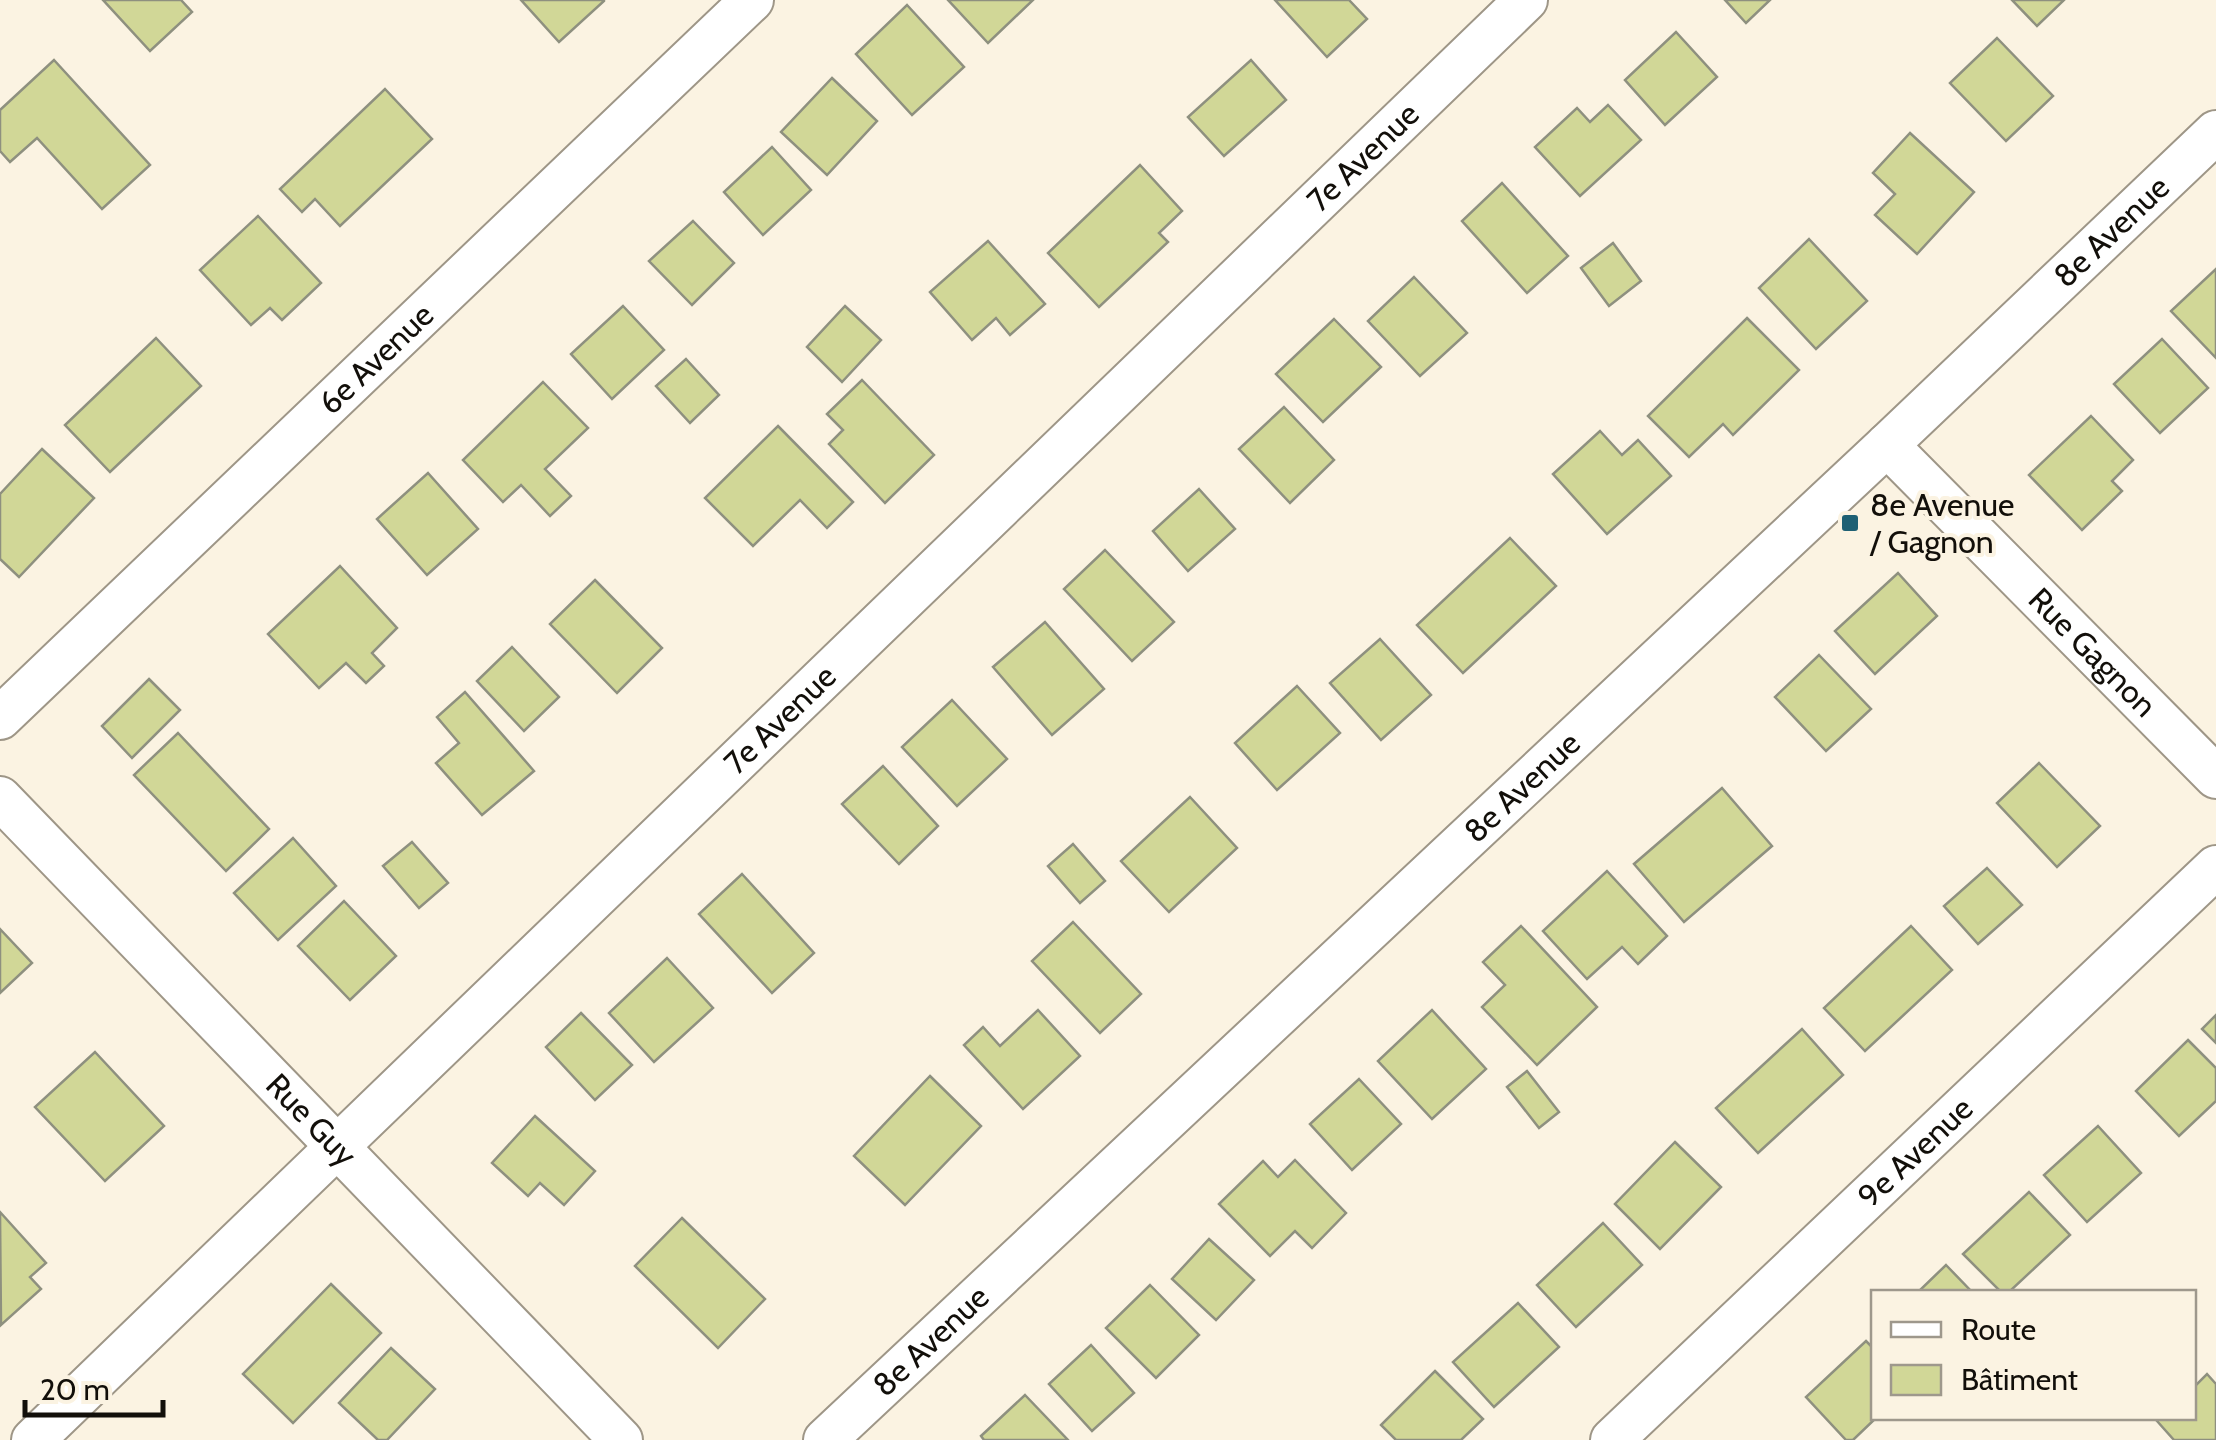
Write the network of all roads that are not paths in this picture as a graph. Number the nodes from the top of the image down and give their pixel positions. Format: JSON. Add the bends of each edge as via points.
{"nodes":[{"id":1,"x":752,"y":0,"type":"edge"},
{"id":2,"x":1526,"y":0,"type":"edge"},
{"id":3,"x":2216,"y":132,"type":"edge"},
{"id":4,"x":1887,"y":445,"type":"junction"},
{"id":5,"x":0,"y":718,"type":"edge"},
{"id":6,"x":2216,"y":776,"type":"edge"},
{"id":7,"x":0,"y":798,"type":"edge"},
{"id":8,"x":2216,"y":866,"type":"edge"},
{"id":9,"x":338,"y":1146,"type":"junction"},
{"id":10,"x":34,"y":1440,"type":"edge"},
{"id":11,"x":620,"y":1440,"type":"edge"},
{"id":12,"x":826,"y":1440,"type":"edge"},
{"id":13,"x":1612,"y":1440,"type":"edge"}],
"edges":[{"from":1,"to":5,"type":"street","name":"6e Avenue"},
{"from":2,"to":9,"type":"street","name":"7e Avenue"},
{"from":3,"to":4,"type":"street","name":"8e Avenue"},
{"from":4,"to":6,"type":"street","name":"Rue Gagnon"},
{"from":4,"to":12,"type":"street","name":"8e Avenue"},
{"from":7,"to":9,"type":"street","name":"Rue Guy"},
{"from":8,"to":13,"type":"street","name":"9e Avenue"},
{"from":9,"to":10,"type":"street","name":"7e Avenue"},
{"from":9,"to":11,"type":"street","name":"Rue Guy"}]}
